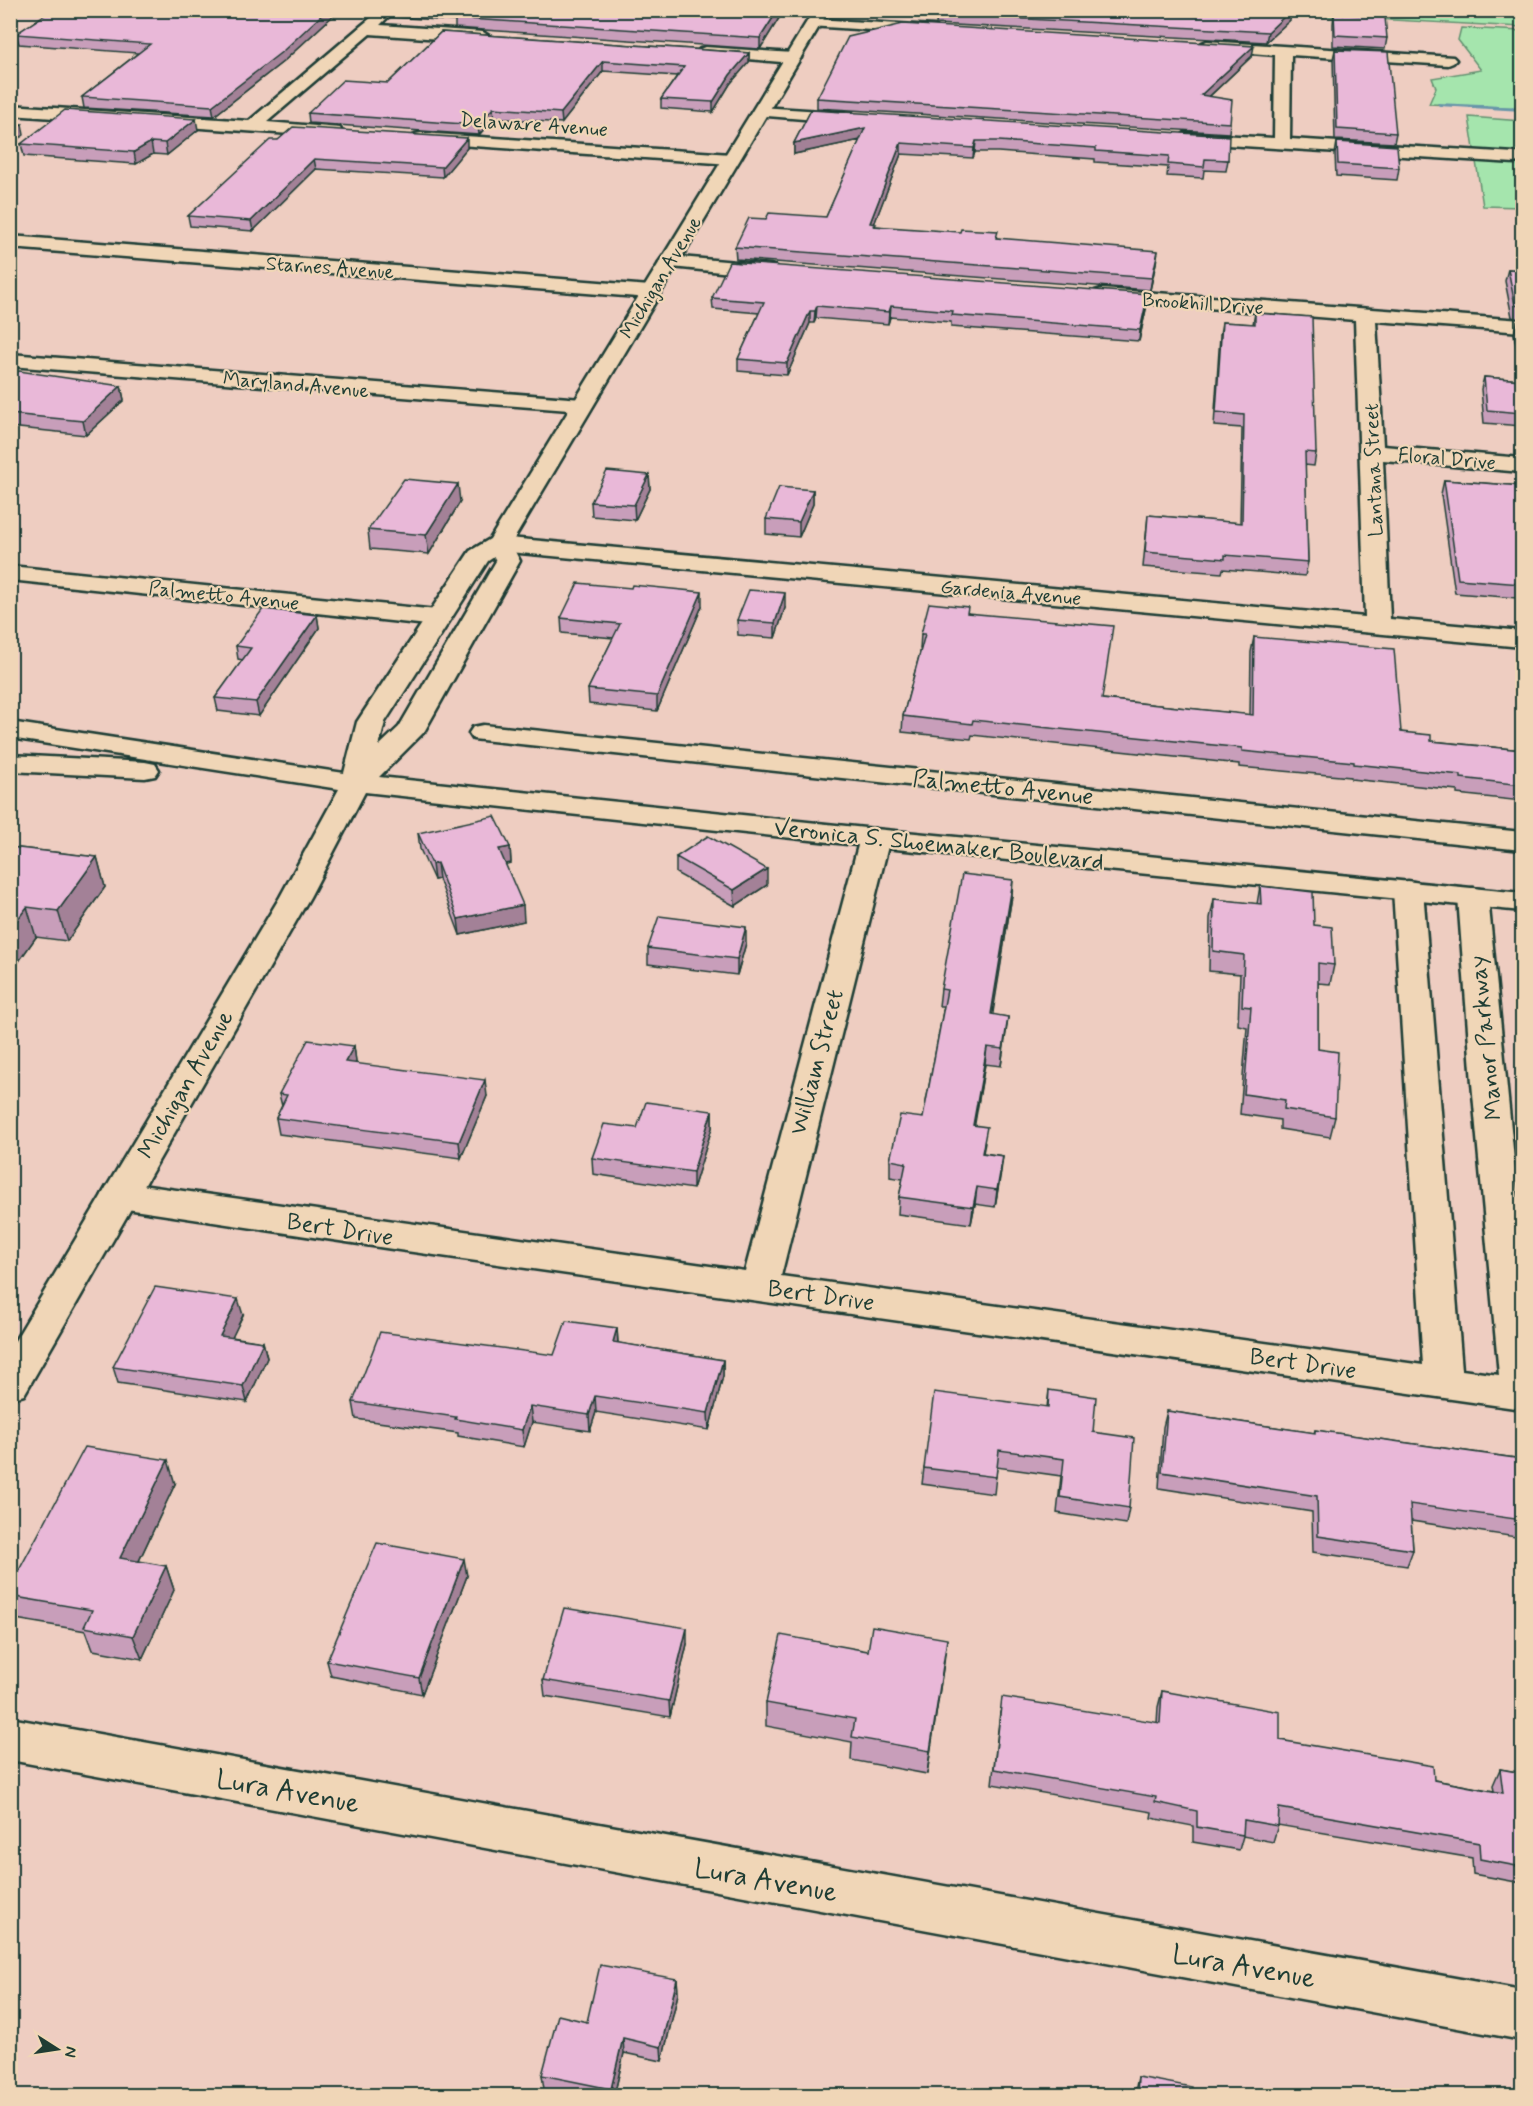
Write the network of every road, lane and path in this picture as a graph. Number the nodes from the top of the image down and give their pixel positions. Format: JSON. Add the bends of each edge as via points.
{"nodes":[{"id":1,"x":388,"y":10,"type":"edge"},
{"id":2,"x":818,"y":17,"type":"edge"},
{"id":3,"x":366,"y":29,"type":"junction"},
{"id":4,"x":948,"y":31,"type":"edge"},
{"id":5,"x":497,"y":38,"type":"edge"},
{"id":6,"x":1195,"y":45,"type":"edge"},
{"id":7,"x":686,"y":51,"type":"edge"},
{"id":8,"x":1283,"y":51,"type":"junction"},
{"id":9,"x":793,"y":58,"type":"junction"},
{"id":10,"x":1448,"y":60,"type":"dead end"},
{"id":11,"x":10,"y":110,"type":"edge"},
{"id":12,"x":760,"y":112,"type":"junction"},
{"id":13,"x":871,"y":119,"type":"edge"},
{"id":14,"x":253,"y":126,"type":"junction"},
{"id":15,"x":347,"y":133,"type":"edge"},
{"id":16,"x":405,"y":137,"type":"edge"},
{"id":17,"x":1165,"y":137,"type":"edge"},
{"id":18,"x":1282,"y":144,"type":"junction"},
{"id":19,"x":1515,"y":158,"type":"dead end"},
{"id":20,"x":731,"y":159,"type":"junction"},
{"id":21,"x":10,"y":242,"type":"edge"},
{"id":22,"x":669,"y":262,"type":"junction"},
{"id":23,"x":794,"y":273,"type":"edge"},
{"id":24,"x":650,"y":292,"type":"junction"},
{"id":25,"x":1080,"y":294,"type":"edge"},
{"id":26,"x":1365,"y":315,"type":"junction"},
{"id":27,"x":1522,"y":326,"type":"edge"},
{"id":28,"x":10,"y":360,"type":"edge"},
{"id":29,"x":582,"y":405,"type":"junction"},
{"id":30,"x":1372,"y":452,"type":"junction"},
{"id":31,"x":1522,"y":465,"type":"edge"},
{"id":32,"x":499,"y":544,"type":"junction"},
{"id":33,"x":10,"y":573,"type":"edge"},
{"id":34,"x":437,"y":618,"type":"junction"},
{"id":35,"x":1378,"y":626,"type":"junction"},
{"id":36,"x":1522,"y":639,"type":"edge"},
{"id":37,"x":10,"y":730,"type":"edge"},
{"id":38,"x":483,"y":733,"type":"dead end"},
{"id":39,"x":10,"y":763,"type":"edge"},
{"id":40,"x":356,"y":783,"type":"junction"},
{"id":41,"x":875,"y":838,"type":"junction"},
{"id":42,"x":1522,"y":841,"type":"edge"},
{"id":43,"x":1408,"y":890,"type":"junction"},
{"id":44,"x":1473,"y":897,"type":"junction"},
{"id":45,"x":1522,"y":902,"type":"edge"},
{"id":46,"x":120,"y":1195,"type":"junction"},
{"id":47,"x":759,"y":1287,"type":"junction"},
{"id":48,"x":1443,"y":1383,"type":"junction"},
{"id":49,"x":10,"y":1384,"type":"edge"},
{"id":50,"x":1521,"y":1394,"type":"edge"},
{"id":51,"x":10,"y":1739,"type":"edge"},
{"id":52,"x":1522,"y":2015,"type":"edge"}],
"edges":[{"from":1,"to":3,"type":"street"},
{"from":2,"to":4,"type":"street"},
{"from":2,"to":9,"type":"street","name":"Michigan Avenue"},
{"from":3,"to":5,"type":"street"},
{"from":3,"to":14,"type":"street"},
{"from":6,"to":8,"type":"street"},
{"from":7,"to":9,"type":"street"},
{"from":8,"to":10,"type":"street"},
{"from":8,"to":18,"type":"street"},
{"from":9,"to":12,"type":"street","name":"Michigan Avenue"},
{"from":11,"to":14,"type":"street"},
{"from":12,"to":13,"type":"street"},
{"from":12,"to":20,"type":"street","name":"Michigan Avenue"},
{"from":14,"to":15,"type":"street"},
{"from":16,"to":20,"type":"street","name":"Delaware Avenue"},
{"from":17,"to":18,"type":"street"},
{"from":18,"to":19,"type":"street"},
{"from":20,"to":22,"type":"street","name":"Michigan Avenue"},
{"from":21,"to":24,"type":"street","name":"Starnes Avenue"},
{"from":22,"to":23,"type":"street"},
{"from":22,"to":24,"type":"street","name":"Michigan Avenue"},
{"from":24,"to":29,"type":"street","name":"Michigan Avenue"},
{"from":25,"to":26,"type":"street","name":"Brookhill Drive"},
{"from":26,"to":27,"type":"street","name":"Brookhill Drive"},
{"from":26,"to":30,"type":"street","name":"Lantana Street"},
{"from":28,"to":29,"type":"street","name":"Maryland Avenue"},
{"from":29,"to":32,"type":"street","name":"Michigan Avenue"},
{"from":30,"to":31,"type":"street","name":"Floral Drive"},
{"from":30,"to":35,"type":"street","name":"Lantana Street"},
{"from":32,"to":34,"type":"street","name":"Michigan Avenue","via":[[479,556]]},
{"from":32,"to":35,"type":"street","name":"Gardenia Avenue"},
{"from":32,"to":40,"type":"street","name":"Michigan Avenue","via":[[508,561],[410,732]]},
{"from":33,"to":34,"type":"street","name":"Palmetto Avenue"},
{"from":34,"to":40,"type":"street","name":"Michigan Avenue","via":[[371,722]]},
{"from":35,"to":36,"type":"street","name":"Gardenia Avenue"},
{"from":37,"to":40,"type":"street","name":"Veronica S. Shoemaker Boulevard"},
{"from":38,"to":42,"type":"street","name":"Palmetto Avenue"},
{"from":39,"to":40,"type":"street","name":"Veronica S. Shoemaker Boulevard"},
{"from":40,"to":41,"type":"street","name":"Veronica S. Shoemaker Boulevard"},
{"from":40,"to":46,"type":"street","name":"Michigan Avenue","via":[[295,897]]},
{"from":41,"to":43,"type":"street","name":"Veronica S. Shoemaker Boulevard"},
{"from":41,"to":47,"type":"street","name":"William Street"},
{"from":43,"to":44,"type":"street","name":"Veronica S. Shoemaker Boulevard"},
{"from":43,"to":48,"type":"street"},
{"from":44,"to":45,"type":"street","name":"Veronica S. Shoemaker Boulevard"},
{"from":44,"to":50,"type":"street","name":"Manor Parkway","via":[[1482,1022]]},
{"from":46,"to":47,"type":"street","name":"Bert Drive"},
{"from":46,"to":49,"type":"street","name":"Michigan Avenue"},
{"from":47,"to":48,"type":"street","name":"Bert Drive"},
{"from":48,"to":50,"type":"street","name":"Bert Drive"},
{"from":51,"to":52,"type":"street","name":"Lura Avenue"}]}
